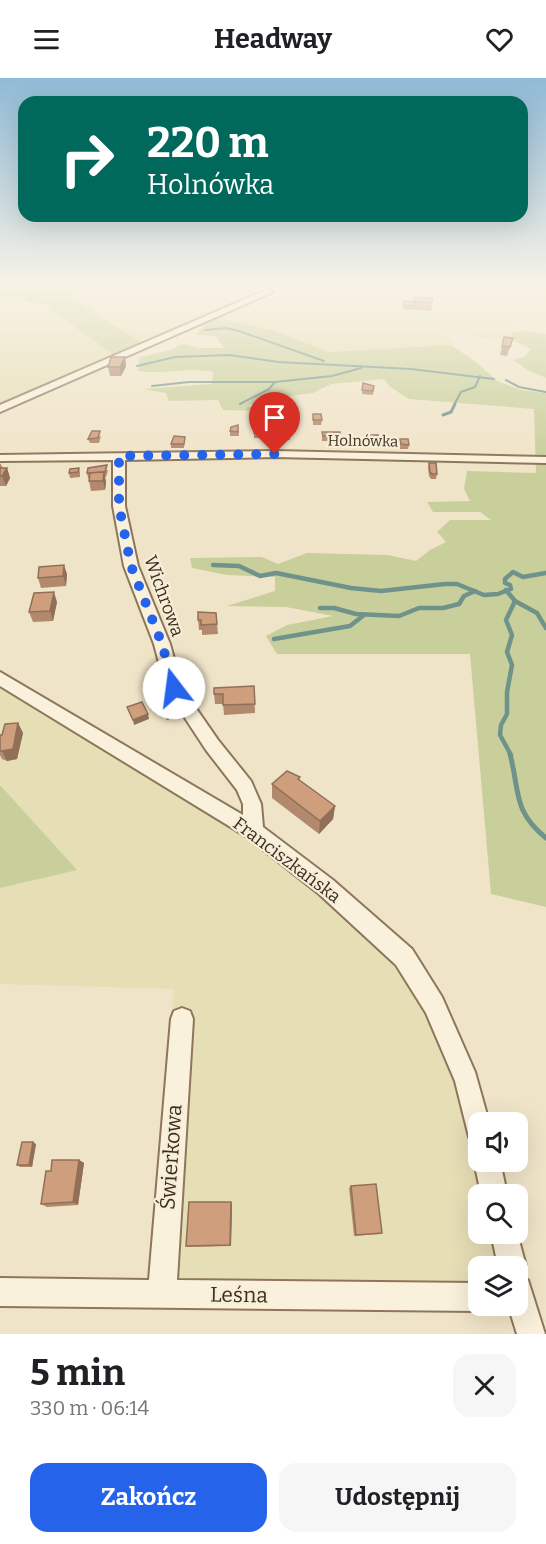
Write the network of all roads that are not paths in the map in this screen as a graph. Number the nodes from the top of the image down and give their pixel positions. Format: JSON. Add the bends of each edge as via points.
{"nodes":[{"id":1,"x":149,"y":344,"type":"edge"},
{"id":2,"x":0,"y":409,"type":"edge"},
{"id":3,"x":119,"y":456,"type":"junction"},
{"id":4,"x":0,"y":458,"type":"edge"},
{"id":5,"x":546,"y":460,"type":"edge"},
{"id":6,"x":0,"y":678,"type":"edge"},
{"id":7,"x":254,"y":831,"type":"junction"},
{"id":8,"x":182,"y":1019,"type":"dead end"},
{"id":9,"x":474,"y":1112,"type":"edge"},
{"id":10,"x":0,"y":1292,"type":"edge"},
{"id":11,"x":162,"y":1294,"type":"junction"},
{"id":12,"x":468,"y":1297,"type":"edge"},
{"id":13,"x":525,"y":1316,"type":"edge"},
{"id":14,"x":531,"y":1334,"type":"edge"}],
"edges":[{"from":1,"to":2,"type":"street"},
{"from":3,"to":4,"type":"street","name":"Holnówka"},
{"from":3,"to":5,"type":"street","name":"Holnówka","via":[[275,454]]},
{"from":3,"to":7,"type":"street","name":"Wichrowa","via":[[119,506],[131,566],[162,644],[174,688],[245,786],[252,804]]},
{"from":6,"to":7,"type":"street","name":"Franciszkańska"},
{"from":7,"to":9,"type":"street","name":"Franciszkańska","via":[[326,887],[404,957],[434,1005],[467,1080]]},
{"from":8,"to":11,"type":"street","name":"Świerkowa"},
{"from":10,"to":11,"type":"street","name":"Leśna"},
{"from":11,"to":12,"type":"street","name":"Leśna"},
{"from":13,"to":14,"type":"street"}]}
